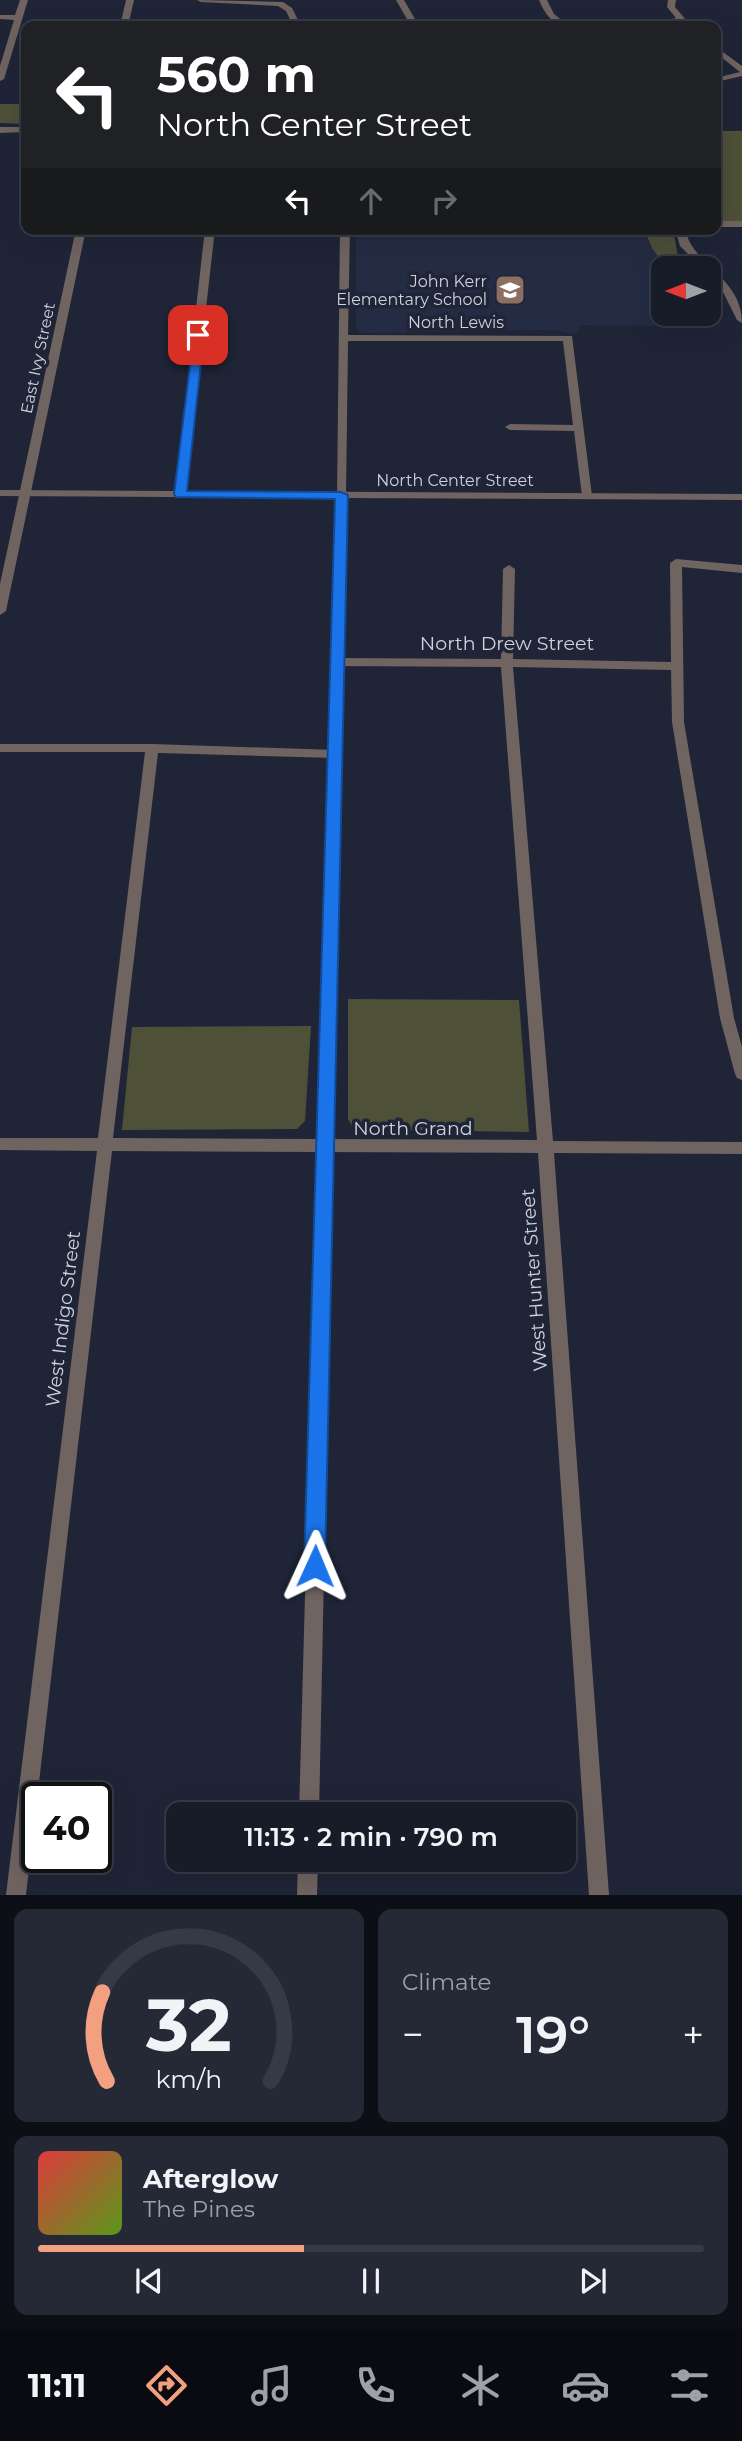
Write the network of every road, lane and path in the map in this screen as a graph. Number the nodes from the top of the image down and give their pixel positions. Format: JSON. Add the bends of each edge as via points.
{"nodes":[{"id":1,"x":24,"y":0,"type":"edge"},
{"id":2,"x":130,"y":0,"type":"edge"},
{"id":3,"x":400,"y":0,"type":"edge"},
{"id":4,"x":543,"y":0,"type":"edge"},
{"id":5,"x":672,"y":0,"type":"edge"},
{"id":6,"x":204,"y":1,"type":"edge"},
{"id":7,"x":0,"y":18,"type":"edge"},
{"id":8,"x":19,"y":18,"type":"junction"},
{"id":9,"x":679,"y":20,"type":"joint"},
{"id":10,"x":125,"y":21,"type":"edge"},
{"id":11,"x":294,"y":21,"type":"edge"},
{"id":12,"x":412,"y":21,"type":"edge"},
{"id":13,"x":556,"y":21,"type":"edge"},
{"id":14,"x":674,"y":21,"type":"edge"},
{"id":15,"x":721,"y":53,"type":"edge"},
{"id":16,"x":3,"y":64,"type":"edge"},
{"id":17,"x":742,"y":72,"type":"edge"},
{"id":18,"x":721,"y":78,"type":"edge"},
{"id":19,"x":0,"y":79,"type":"edge"},
{"id":20,"x":0,"y":130,"type":"edge"},
{"id":21,"x":21,"y":130,"type":"edge"},
{"id":22,"x":721,"y":224,"type":"edge"},
{"id":23,"x":742,"y":224,"type":"edge"},
{"id":24,"x":80,"y":235,"type":"edge"},
{"id":25,"x":209,"y":235,"type":"edge"},
{"id":26,"x":345,"y":235,"type":"edge"},
{"id":27,"x":681,"y":235,"type":"edge"},
{"id":28,"x":696,"y":256,"type":"edge"},
{"id":29,"x":721,"y":283,"type":"edge"},
{"id":30,"x":742,"y":320,"type":"edge"},
{"id":31,"x":343,"y":338,"type":"junction"},
{"id":32,"x":510,"y":428,"type":"dead end"},
{"id":33,"x":579,"y":428,"type":"junction"},
{"id":34,"x":0,"y":493,"type":"edge"},
{"id":35,"x":26,"y":493,"type":"junction"},
{"id":36,"x":180,"y":494,"type":"junction"},
{"id":37,"x":341,"y":495,"type":"junction"},
{"id":38,"x":587,"y":496,"type":"junction"},
{"id":39,"x":742,"y":497,"type":"edge"},
{"id":40,"x":509,"y":569,"type":"dead end"},
{"id":41,"x":742,"y":569,"type":"edge"},
{"id":42,"x":0,"y":611,"type":"edge"},
{"id":43,"x":337,"y":663,"type":"junction"},
{"id":44,"x":507,"y":663,"type":"junction"},
{"id":45,"x":678,"y":666,"type":"junction"},
{"id":46,"x":0,"y":748,"type":"edge"},
{"id":47,"x":152,"y":748,"type":"junction"},
{"id":48,"x":335,"y":754,"type":"junction"},
{"id":49,"x":742,"y":1074,"type":"edge"},
{"id":50,"x":0,"y":1144,"type":"edge"},
{"id":51,"x":105,"y":1145,"type":"junction"},
{"id":52,"x":324,"y":1146,"type":"junction"},
{"id":53,"x":545,"y":1147,"type":"junction"},
{"id":54,"x":742,"y":1148,"type":"edge"},
{"id":55,"x":309,"y":1802,"type":"edge"},
{"id":56,"x":308,"y":1872,"type":"edge"},
{"id":57,"x":16,"y":1895,"type":"edge"},
{"id":58,"x":307,"y":1895,"type":"edge"},
{"id":59,"x":599,"y":1895,"type":"edge"}],
"edges":[{"from":1,"to":8,"type":"street"},
{"from":2,"to":10,"type":"street"},
{"from":3,"to":12,"type":"street"},
{"from":4,"to":13,"type":"street"},
{"from":5,"to":9,"type":"street"},
{"from":6,"to":11,"type":"street","via":[[280,4]]},
{"from":7,"to":8,"type":"street"},
{"from":8,"to":16,"type":"street"},
{"from":9,"to":14,"type":"street"},
{"from":15,"to":17,"type":"street"},
{"from":16,"to":19,"type":"street"},
{"from":17,"to":18,"type":"street"},
{"from":20,"to":21,"type":"street"},
{"from":22,"to":23,"type":"street"},
{"from":24,"to":35,"type":"street","name":"East Ivy Street"},
{"from":25,"to":36,"type":"street"},
{"from":26,"to":31,"type":"street"},
{"from":27,"to":28,"type":"street","via":[[683,244]]},
{"from":29,"to":30,"type":"street"},
{"from":31,"to":33,"type":"street","name":"North Lewis","via":[[568,338]]},
{"from":31,"to":37,"type":"street"},
{"from":32,"to":33,"type":"street"},
{"from":33,"to":38,"type":"street"},
{"from":34,"to":35,"type":"street","name":"North Center Street"},
{"from":35,"to":36,"type":"street","name":"North Center Street"},
{"from":35,"to":42,"type":"street","name":"East Ivy Street"},
{"from":36,"to":37,"type":"street","name":"North Center Street"},
{"from":37,"to":38,"type":"street","name":"North Center Street"},
{"from":37,"to":43,"type":"street"},
{"from":38,"to":39,"type":"street","name":"North Center Street"},
{"from":40,"to":44,"type":"street","name":"West Hunter Street"},
{"from":41,"to":45,"type":"street","via":[[676,563]]},
{"from":43,"to":44,"type":"street","name":"North Drew Street"},
{"from":43,"to":48,"type":"street"},
{"from":44,"to":45,"type":"street","name":"North Drew Street"},
{"from":44,"to":53,"type":"street","name":"West Hunter Street"},
{"from":45,"to":49,"type":"street","via":[[678,722],[727,1018]]},
{"from":46,"to":47,"type":"street"},
{"from":47,"to":48,"type":"street"},
{"from":47,"to":51,"type":"street","name":"West Indigo Street"},
{"from":48,"to":52,"type":"street"},
{"from":50,"to":51,"type":"street","name":"North Grand"},
{"from":51,"to":52,"type":"street","name":"North Grand"},
{"from":51,"to":57,"type":"street","name":"West Indigo Street"},
{"from":52,"to":53,"type":"street","name":"North Grand"},
{"from":52,"to":55,"type":"street"},
{"from":53,"to":54,"type":"street","name":"North Grand"},
{"from":53,"to":59,"type":"street","name":"West Hunter Street"},
{"from":56,"to":58,"type":"street"}]}
